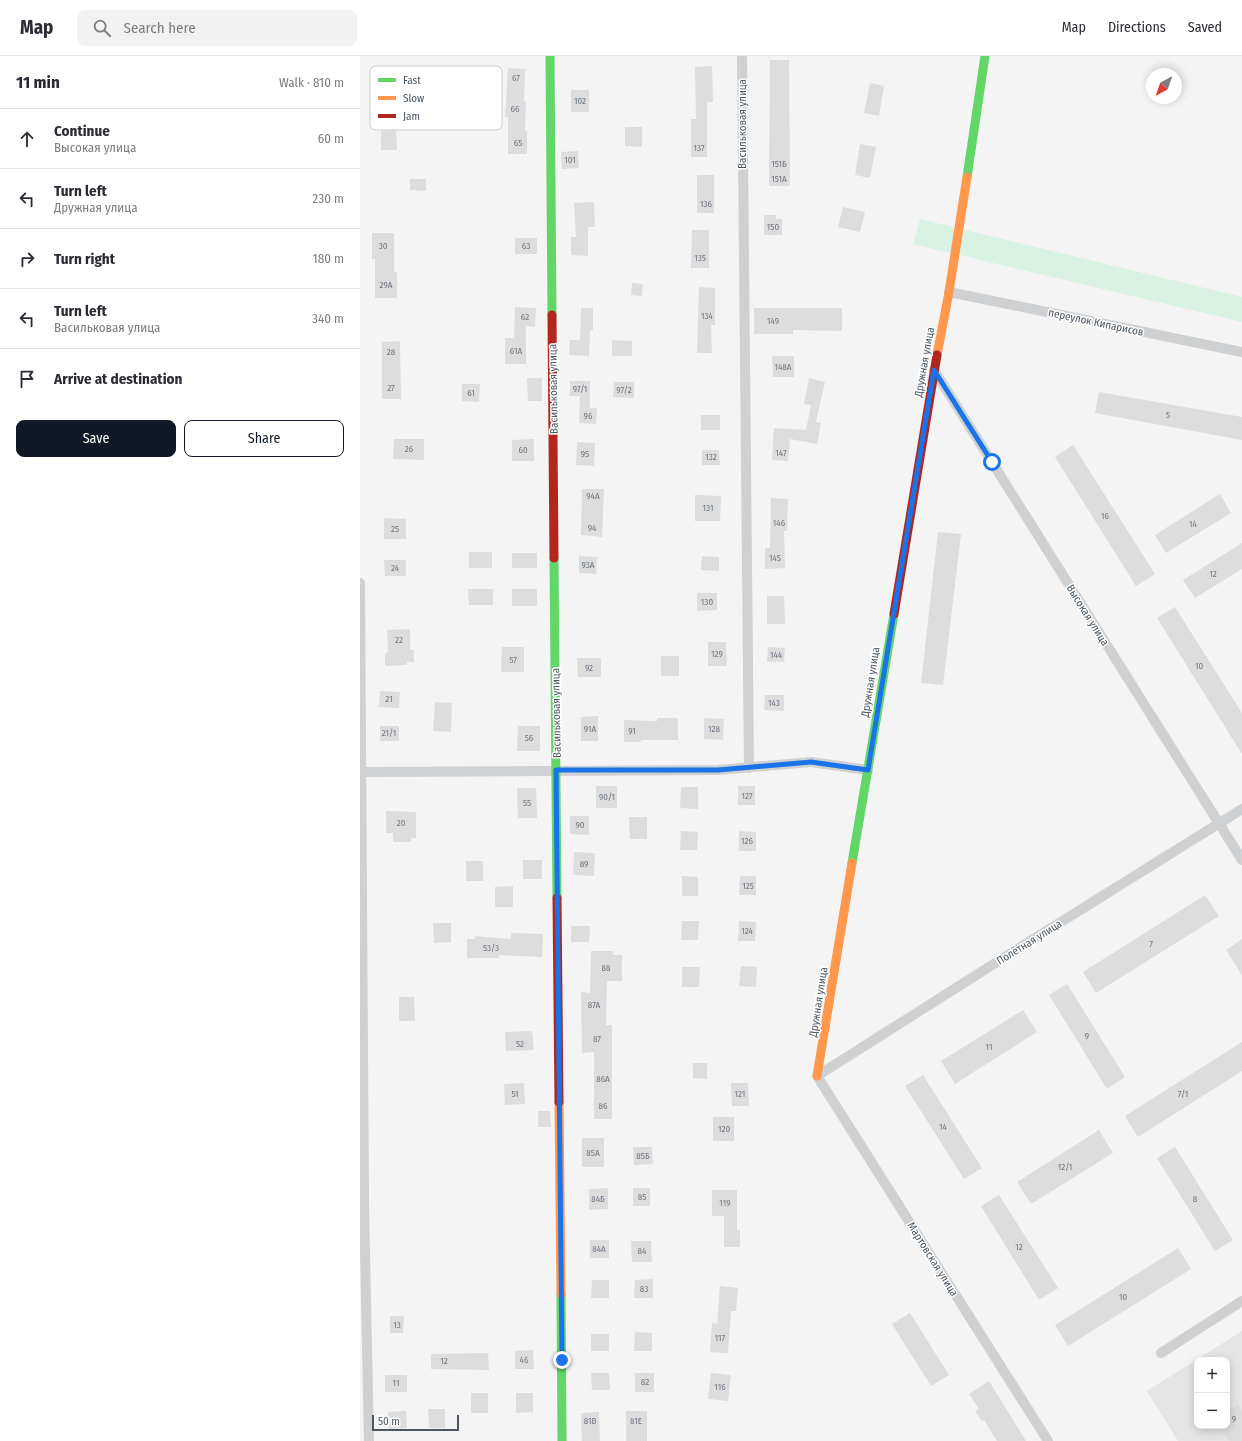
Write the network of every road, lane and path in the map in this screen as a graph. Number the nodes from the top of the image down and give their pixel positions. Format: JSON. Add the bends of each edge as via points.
{"nodes":[{"id":1,"x":550,"y":56,"type":"edge"},
{"id":2,"x":742,"y":56,"type":"edge"},
{"id":3,"x":985,"y":56,"type":"edge"},
{"id":4,"x":949,"y":292,"type":"junction"},
{"id":5,"x":1242,"y":352,"type":"edge"},
{"id":6,"x":934,"y":370,"type":"junction"},
{"id":7,"x":360,"y":583,"type":"edge"},
{"id":8,"x":749,"y":768,"type":"junction"},
{"id":9,"x":556,"y":770,"type":"junction"},
{"id":10,"x":868,"y":770,"type":"junction"},
{"id":11,"x":362,"y":772,"type":"junction"},
{"id":12,"x":1242,"y":809,"type":"edge"},
{"id":13,"x":1219,"y":824,"type":"junction"},
{"id":14,"x":1242,"y":860,"type":"edge"},
{"id":15,"x":817,"y":1076,"type":"junction"},
{"id":16,"x":1242,"y":1301,"type":"edge"},
{"id":17,"x":1161,"y":1353,"type":"dead end"},
{"id":18,"x":369,"y":1441,"type":"edge"},
{"id":19,"x":562,"y":1441,"type":"edge"},
{"id":20,"x":1048,"y":1441,"type":"edge"}],
"edges":[{"from":1,"to":9,"type":"street","name":"Васильковая улица"},
{"from":2,"to":8,"type":"street","name":"Васильковая улица"},
{"from":3,"to":4,"type":"street","name":"Дружная улица"},
{"from":4,"to":5,"type":"street","name":"переулок Кипарисов"},
{"from":4,"to":6,"type":"street","name":"Дружная улица"},
{"from":6,"to":10,"type":"street","name":"Дружная улица"},
{"from":6,"to":13,"type":"street","name":"Высокая улица"},
{"from":7,"to":11,"type":"street"},
{"from":8,"to":9,"type":"street"},
{"from":8,"to":10,"type":"street","via":[[811,762]]},
{"from":9,"to":11,"type":"street"},
{"from":9,"to":19,"type":"street","name":"Васильковая улица"},
{"from":10,"to":15,"type":"street","name":"Дружная улица"},
{"from":11,"to":18,"type":"street","via":[[364,1205]]},
{"from":12,"to":13,"type":"street","name":"Полётная улица"},
{"from":13,"to":14,"type":"street","name":"Высокая улица"},
{"from":13,"to":15,"type":"street","name":"Полётная улица"},
{"from":15,"to":20,"type":"street","name":"Мартовская улица"},
{"from":16,"to":17,"type":"street"}]}
